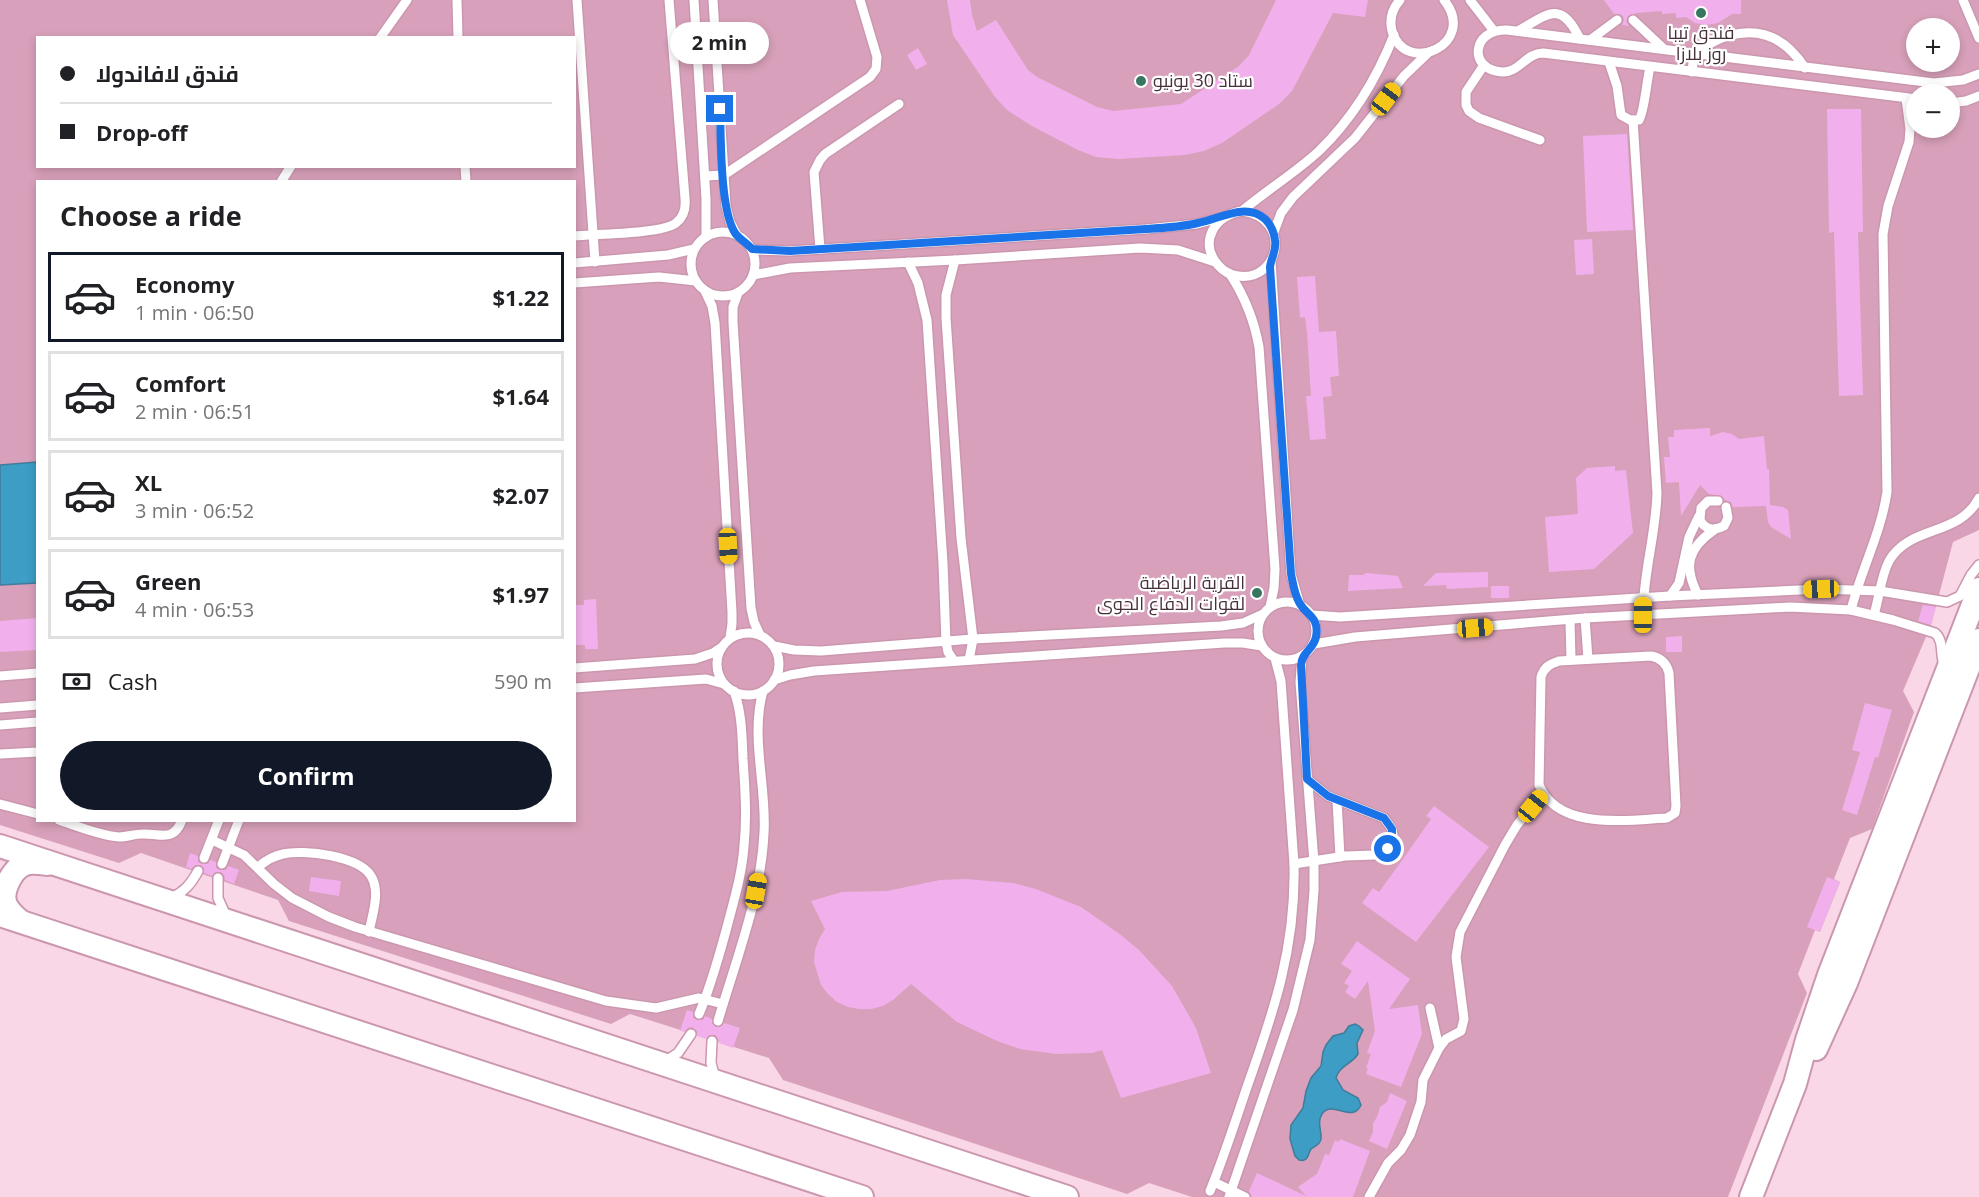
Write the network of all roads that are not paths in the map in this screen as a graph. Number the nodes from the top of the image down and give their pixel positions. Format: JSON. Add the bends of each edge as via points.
{"nodes":[{"id":1,"x":407,"y":0,"type":"edge"},
{"id":2,"x":457,"y":0,"type":"edge"},
{"id":3,"x":577,"y":0,"type":"edge"},
{"id":4,"x":669,"y":0,"type":"edge"},
{"id":5,"x":694,"y":0,"type":"edge"},
{"id":6,"x":713,"y":0,"type":"edge"},
{"id":7,"x":860,"y":0,"type":"edge"},
{"id":8,"x":1444,"y":0,"type":"edge"},
{"id":9,"x":1470,"y":0,"type":"edge"},
{"id":10,"x":1963,"y":0,"type":"edge"},
{"id":11,"x":1398,"y":2,"type":"edge"},
{"id":12,"x":1617,"y":20,"type":"dead end"},
{"id":13,"x":1633,"y":20,"type":"dead end"},
{"id":14,"x":1494,"y":31,"type":"junction"},
{"id":15,"x":1518,"y":31,"type":"junction"},
{"id":16,"x":1394,"y":35,"type":"junction"},
{"id":17,"x":381,"y":36,"type":"edge"},
{"id":18,"x":458,"y":36,"type":"edge"},
{"id":19,"x":1979,"y":38,"type":"edge"},
{"id":20,"x":1585,"y":40,"type":"junction"},
{"id":21,"x":1664,"y":50,"type":"junction"},
{"id":22,"x":1429,"y":52,"type":"junction"},
{"id":23,"x":1694,"y":53,"type":"junction"},
{"id":24,"x":1609,"y":62,"type":"junction"},
{"id":25,"x":1484,"y":65,"type":"junction"},
{"id":26,"x":1650,"y":67,"type":"junction"},
{"id":27,"x":1805,"y":68,"type":"junction"},
{"id":28,"x":1692,"y":72,"type":"junction"},
{"id":29,"x":1979,"y":74,"type":"edge"},
{"id":30,"x":1979,"y":96,"type":"edge"},
{"id":31,"x":1906,"y":98,"type":"edge"},
{"id":32,"x":1960,"y":102,"type":"edge"},
{"id":33,"x":899,"y":104,"type":"dead end"},
{"id":34,"x":1633,"y":120,"type":"junction"},
{"id":35,"x":1909,"y":138,"type":"edge"},
{"id":36,"x":1540,"y":140,"type":"dead end"},
{"id":37,"x":724,"y":175,"type":"junction"},
{"id":38,"x":705,"y":176,"type":"junction"},
{"id":39,"x":1242,"y":211,"type":"junction"},
{"id":40,"x":1224,"y":217,"type":"junction"},
{"id":41,"x":1274,"y":232,"type":"junction"},
{"id":42,"x":593,"y":234,"type":"junction"},
{"id":43,"x":737,"y":235,"type":"junction"},
{"id":44,"x":576,"y":236,"type":"edge"},
{"id":45,"x":706,"y":237,"type":"junction"},
{"id":46,"x":694,"y":249,"type":"junction"},
{"id":47,"x":752,"y":249,"type":"junction"},
{"id":48,"x":820,"y":249,"type":"junction"},
{"id":49,"x":955,"y":260,"type":"junction"},
{"id":50,"x":1271,"y":261,"type":"junction"},
{"id":51,"x":595,"y":262,"type":"junction"},
{"id":52,"x":908,"y":262,"type":"junction"},
{"id":53,"x":1215,"y":262,"type":"junction"},
{"id":54,"x":576,"y":263,"type":"edge"},
{"id":55,"x":1230,"y":274,"type":"junction"},
{"id":56,"x":753,"y":275,"type":"junction"},
{"id":57,"x":696,"y":281,"type":"junction"},
{"id":58,"x":576,"y":283,"type":"edge"},
{"id":59,"x":705,"y":291,"type":"junction"},
{"id":60,"x":738,"y":293,"type":"junction"},
{"id":61,"x":1979,"y":498,"type":"edge"},
{"id":62,"x":1699,"y":516,"type":"junction"},
{"id":63,"x":1714,"y":530,"type":"junction"},
{"id":64,"x":1979,"y":565,"type":"edge"},
{"id":65,"x":1856,"y":589,"type":"junction"},
{"id":66,"x":1979,"y":589,"type":"edge"},
{"id":67,"x":1880,"y":591,"type":"junction"},
{"id":68,"x":1698,"y":594,"type":"junction"},
{"id":69,"x":1670,"y":596,"type":"junction"},
{"id":70,"x":1643,"y":598,"type":"junction"},
{"id":71,"x":1300,"y":605,"type":"junction"},
{"id":72,"x":1270,"y":607,"type":"junction"},
{"id":73,"x":1851,"y":610,"type":"junction"},
{"id":74,"x":1263,"y":614,"type":"junction"},
{"id":75,"x":1312,"y":615,"type":"junction"},
{"id":76,"x":1643,"y":615,"type":"junction"},
{"id":77,"x":1874,"y":615,"type":"junction"},
{"id":78,"x":1585,"y":618,"type":"junction"},
{"id":79,"x":1570,"y":620,"type":"junction"},
{"id":80,"x":760,"y":635,"type":"junction"},
{"id":81,"x":730,"y":638,"type":"junction"},
{"id":82,"x":973,"y":639,"type":"junction"},
{"id":83,"x":1979,"y":640,"type":"edge"},
{"id":84,"x":946,"y":642,"type":"junction"},
{"id":85,"x":1314,"y":644,"type":"junction"},
{"id":86,"x":774,"y":646,"type":"junction"},
{"id":87,"x":1262,"y":646,"type":"junction"},
{"id":88,"x":722,"y":647,"type":"junction"},
{"id":89,"x":1302,"y":657,"type":"junction"},
{"id":90,"x":1275,"y":658,"type":"junction"},
{"id":91,"x":1588,"y":659,"type":"junction"},
{"id":92,"x":969,"y":660,"type":"junction"},
{"id":93,"x":1571,"y":660,"type":"junction"},
{"id":94,"x":954,"y":662,"type":"junction"},
{"id":95,"x":576,"y":668,"type":"edge"},
{"id":96,"x":36,"y":673,"type":"edge"},
{"id":97,"x":1956,"y":675,"type":"junction"},
{"id":98,"x":0,"y":676,"type":"edge"},
{"id":99,"x":774,"y":680,"type":"junction"},
{"id":100,"x":724,"y":684,"type":"junction"},
{"id":101,"x":576,"y":688,"type":"edge"},
{"id":102,"x":734,"y":691,"type":"junction"},
{"id":103,"x":763,"y":691,"type":"junction"},
{"id":104,"x":36,"y":705,"type":"edge"},
{"id":105,"x":0,"y":708,"type":"edge"},
{"id":106,"x":36,"y":722,"type":"edge"},
{"id":107,"x":0,"y":725,"type":"edge"},
{"id":108,"x":36,"y":752,"type":"edge"},
{"id":109,"x":0,"y":754,"type":"edge"},
{"id":110,"x":1307,"y":779,"type":"junction"},
{"id":111,"x":1542,"y":794,"type":"junction"},
{"id":112,"x":1337,"y":800,"type":"junction"},
{"id":113,"x":0,"y":804,"type":"edge"},
{"id":114,"x":36,"y":813,"type":"edge"},
{"id":115,"x":66,"y":822,"type":"edge"},
{"id":116,"x":181,"y":822,"type":"edge"},
{"id":117,"x":218,"y":822,"type":"edge"},
{"id":118,"x":238,"y":822,"type":"edge"},
{"id":119,"x":212,"y":840,"type":"junction"},
{"id":120,"x":0,"y":846,"type":"edge"},
{"id":121,"x":228,"y":846,"type":"junction"},
{"id":122,"x":1340,"y":857,"type":"junction"},
{"id":123,"x":204,"y":858,"type":"dead end"},
{"id":124,"x":1314,"y":862,"type":"junction"},
{"id":125,"x":58,"y":864,"type":"junction"},
{"id":126,"x":222,"y":864,"type":"dead end"},
{"id":127,"x":1294,"y":864,"type":"junction"},
{"id":128,"x":258,"y":867,"type":"junction"},
{"id":129,"x":198,"y":871,"type":"dead end"},
{"id":130,"x":218,"y":878,"type":"dead end"},
{"id":131,"x":163,"y":901,"type":"junction"},
{"id":132,"x":10,"y":918,"type":"edge"},
{"id":133,"x":233,"y":924,"type":"junction"},
{"id":134,"x":369,"y":932,"type":"junction"},
{"id":135,"x":705,"y":999,"type":"junction"},
{"id":136,"x":723,"y":1004,"type":"junction"},
{"id":137,"x":1430,"y":1008,"type":"dead end"},
{"id":138,"x":699,"y":1014,"type":"dead end"},
{"id":139,"x":718,"y":1021,"type":"dead end"},
{"id":140,"x":691,"y":1034,"type":"dead end"},
{"id":141,"x":712,"y":1041,"type":"dead end"},
{"id":142,"x":1439,"y":1048,"type":"junction"},
{"id":143,"x":658,"y":1064,"type":"junction"},
{"id":144,"x":718,"y":1083,"type":"junction"},
{"id":145,"x":1231,"y":1193,"type":"edge"},
{"id":146,"x":862,"y":1197,"type":"edge"},
{"id":147,"x":1067,"y":1197,"type":"edge"},
{"id":148,"x":1245,"y":1197,"type":"edge"},
{"id":149,"x":1369,"y":1197,"type":"edge"},
{"id":150,"x":1752,"y":1197,"type":"edge"}],
"edges":[{"from":1,"to":17,"type":"lane"},
{"from":2,"to":18,"type":"lane"},
{"from":3,"to":42,"type":"lane"},
{"from":4,"to":42,"type":"lane","via":[[684,213],[669,228]]},
{"from":5,"to":38,"type":"lane"},
{"from":6,"to":37,"type":"lane"},
{"from":7,"to":37,"type":"lane","via":[[877,57],[873,73]]},
{"from":8,"to":22,"type":"lane","via":[[1450,7],[1454,26],[1446,43]]},
{"from":9,"to":14,"type":"lane"},
{"from":10,"to":19,"type":"lane"},
{"from":11,"to":16,"type":"lane","via":[[1392,14]]},
{"from":12,"to":20,"type":"lane"},
{"from":13,"to":21,"type":"lane"},
{"from":14,"to":15,"type":"lane"},
{"from":14,"to":25,"type":"lane","via":[[1483,38],[1477,49]]},
{"from":15,"to":20,"type":"lane"},
{"from":15,"to":20,"type":"lane","via":[[1540,15],[1555,10],[1569,17]]},
{"from":16,"to":22,"type":"lane","via":[[1412,52]]},
{"from":16,"to":39,"type":"lane","via":[[1374,78],[1335,134],[1318,152]]},
{"from":20,"to":21,"type":"lane"},
{"from":21,"to":23,"type":"lane"},
{"from":22,"to":41,"type":"lane","via":[[1404,76],[1355,138],[1293,197]]},
{"from":23,"to":27,"type":"lane"},
{"from":23,"to":27,"type":"lane","via":[[1730,35],[1771,36],[1795,52]]},
{"from":23,"to":28,"type":"lane"},
{"from":24,"to":25,"type":"lane","via":[[1543,53],[1532,55],[1506,72]]},
{"from":24,"to":26,"type":"lane"},
{"from":24,"to":34,"type":"lane","via":[[1620,112]]},
{"from":25,"to":36,"type":"lane","via":[[1466,92],[1469,111]]},
{"from":26,"to":28,"type":"lane"},
{"from":26,"to":34,"type":"lane","via":[[1643,116]]},
{"from":27,"to":29,"type":"lane","via":[[1934,83]]},
{"from":28,"to":31,"type":"lane"},
{"from":30,"to":32,"type":"lane"},
{"from":33,"to":48,"type":"lane","via":[[819,160],[814,172]]},
{"from":34,"to":70,"type":"lane","via":[[1657,493]]},
{"from":35,"to":65,"type":"lane","via":[[1883,234],[1887,492],[1881,525]]},
{"from":37,"to":38,"type":"lane"},
{"from":37,"to":43,"type":"lane","via":[[726,206]]},
{"from":38,"to":45,"type":"lane"},
{"from":39,"to":40,"type":"lane"},
{"from":39,"to":41,"type":"lane","via":[[1262,217]]},
{"from":40,"to":48,"type":"lane","via":[[1146,229]]},
{"from":40,"to":53,"type":"lane","via":[[1212,233],[1211,253]]},
{"from":41,"to":50,"type":"lane","via":[[1275,252]]},
{"from":42,"to":44,"type":"lane"},
{"from":42,"to":51,"type":"lane"},
{"from":43,"to":45,"type":"lane","via":[[721,232]]},
{"from":43,"to":47,"type":"lane"},
{"from":45,"to":46,"type":"lane"},
{"from":46,"to":51,"type":"lane"},
{"from":46,"to":57,"type":"lane","via":[[691,266]]},
{"from":47,"to":48,"type":"lane"},
{"from":47,"to":56,"type":"lane"},
{"from":49,"to":52,"type":"lane"},
{"from":49,"to":53,"type":"lane","via":[[1153,247],[1191,253]]},
{"from":49,"to":82,"type":"lane","via":[[946,295],[946,318],[963,562]]},
{"from":50,"to":55,"type":"lane","via":[[1253,275]]},
{"from":50,"to":71,"type":"lane","via":[[1291,574]]},
{"from":51,"to":54,"type":"lane"},
{"from":52,"to":56,"type":"lane","via":[[780,268]]},
{"from":52,"to":84,"type":"lane","via":[[927,320]]},
{"from":53,"to":55,"type":"lane"},
{"from":55,"to":72,"type":"lane","via":[[1252,316],[1259,347],[1275,569]]},
{"from":56,"to":60,"type":"lane"},
{"from":57,"to":58,"type":"lane","via":[[659,277]]},
{"from":57,"to":59,"type":"lane"},
{"from":59,"to":60,"type":"lane","via":[[718,296]]},
{"from":59,"to":81,"type":"lane","via":[[714,323],[732,612]]},
{"from":60,"to":80,"type":"lane","via":[[733,322],[751,608]]},
{"from":61,"to":67,"type":"lane","via":[[1958,521],[1900,548],[1886,567]]},
{"from":62,"to":63,"type":"lane","via":[[1702,524]]},
{"from":62,"to":63,"type":"lane","via":[[1708,501],[1722,504],[1728,513],[1727,522]]},
{"from":62,"to":69,"type":"lane","via":[[1689,537],[1681,579]]},
{"from":63,"to":68,"type":"lane","via":[[1692,553],[1690,572]]},
{"from":64,"to":67,"type":"lane","via":[[1963,592],[1952,601]]},
{"from":65,"to":67,"type":"lane"},
{"from":65,"to":68,"type":"lane"},
{"from":65,"to":73,"type":"lane"},
{"from":66,"to":97,"type":"street"},
{"from":67,"to":77,"type":"lane"},
{"from":68,"to":69,"type":"lane"},
{"from":69,"to":70,"type":"lane"},
{"from":70,"to":75,"type":"lane","via":[[1340,617]]},
{"from":70,"to":76,"type":"lane"},
{"from":71,"to":72,"type":"lane","via":[[1285,602]]},
{"from":71,"to":75,"type":"lane"},
{"from":72,"to":74,"type":"lane"},
{"from":73,"to":76,"type":"lane","via":[[1790,607]]},
{"from":73,"to":77,"type":"lane"},
{"from":74,"to":82,"type":"lane","via":[[1232,626]]},
{"from":74,"to":87,"type":"lane","via":[[1258,627]]},
{"from":75,"to":85,"type":"lane","via":[[1316,629]]},
{"from":76,"to":78,"type":"lane"},
{"from":77,"to":97,"type":"lane","via":[[1935,633],[1941,641],[1941,656]]},
{"from":78,"to":79,"type":"lane"},
{"from":78,"to":91,"type":"lane"},
{"from":79,"to":85,"type":"lane","via":[[1355,637]]},
{"from":79,"to":93,"type":"lane"},
{"from":80,"to":81,"type":"lane"},
{"from":80,"to":86,"type":"lane"},
{"from":81,"to":88,"type":"lane"},
{"from":82,"to":84,"type":"lane"},
{"from":82,"to":92,"type":"lane"},
{"from":83,"to":97,"type":"street"},
{"from":84,"to":86,"type":"lane","via":[[821,651]]},
{"from":84,"to":94,"type":"lane"},
{"from":85,"to":89,"type":"lane"},
{"from":86,"to":99,"type":"lane","via":[[779,663]]},
{"from":87,"to":90,"type":"lane"},
{"from":87,"to":92,"type":"lane","via":[[1224,643]]},
{"from":88,"to":95,"type":"lane","via":[[695,659]]},
{"from":88,"to":100,"type":"lane","via":[[717,666]]},
{"from":89,"to":90,"type":"lane"},
{"from":89,"to":110,"type":"lane","via":[[1300,682]]},
{"from":90,"to":127,"type":"lane","via":[[1281,681]]},
{"from":91,"to":93,"type":"lane"},
{"from":91,"to":111,"type":"lane","via":[[1651,656],[1665,663],[1669,674],[1676,810],[1667,818],[1594,820],[1552,805]]},
{"from":92,"to":94,"type":"lane"},
{"from":93,"to":111,"type":"lane","via":[[1551,663],[1541,677]]},
{"from":94,"to":99,"type":"lane","via":[[814,671]]},
{"from":96,"to":98,"type":"lane"},
{"from":97,"to":150,"type":"street","via":[[1853,938],[1828,1025],[1795,1084]]},
{"from":99,"to":103,"type":"lane"},
{"from":100,"to":101,"type":"lane","via":[[706,679]]},
{"from":100,"to":102,"type":"lane"},
{"from":102,"to":103,"type":"lane"},
{"from":102,"to":135,"type":"lane","via":[[742,738],[744,848],[738,886]]},
{"from":103,"to":136,"type":"lane","via":[[758,719],[764,837],[753,904]]},
{"from":104,"to":105,"type":"lane"},
{"from":106,"to":107,"type":"lane"},
{"from":108,"to":109,"type":"lane"},
{"from":110,"to":112,"type":"lane"},
{"from":110,"to":124,"type":"lane"},
{"from":111,"to":142,"type":"lane","via":[[1514,830],[1462,926],[1456,957],[1464,1023],[1457,1035]]},
{"from":112,"to":122,"type":"lane"},
{"from":112,"to":122,"type":"lane","via":[[1376,813],[1392,829],[1390,847],[1382,854]]},
{"from":113,"to":114,"type":"lane"},
{"from":115,"to":116,"type":"lane","via":[[120,837],[166,836],[176,832]]},
{"from":117,"to":119,"type":"lane"},
{"from":118,"to":121,"type":"lane"},
{"from":119,"to":121,"type":"lane"},
{"from":119,"to":123,"type":"lane"},
{"from":120,"to":125,"type":"street"},
{"from":121,"to":126,"type":"lane"},
{"from":121,"to":128,"type":"lane"},
{"from":122,"to":124,"type":"lane"},
{"from":124,"to":127,"type":"lane"},
{"from":124,"to":145,"type":"lane","via":[[1313,918],[1299,989]]},
{"from":125,"to":131,"type":"street"},
{"from":125,"to":132,"type":"street","via":[[24,864],[14,871],[4,894]]},
{"from":127,"to":145,"type":"lane","via":[[1293,915],[1281,984],[1212,1186]]},
{"from":128,"to":134,"type":"lane","via":[[292,898]]},
{"from":128,"to":134,"type":"lane","via":[[278,855],[294,853],[333,857],[360,866],[372,876],[376,891]]},
{"from":129,"to":131,"type":"lane","via":[[184,890]]},
{"from":130,"to":133,"type":"lane","via":[[221,908]]},
{"from":131,"to":133,"type":"street"},
{"from":132,"to":146,"type":"street"},
{"from":133,"to":143,"type":"street"},
{"from":134,"to":135,"type":"lane","via":[[606,1001],[656,1008]]},
{"from":135,"to":136,"type":"lane"},
{"from":135,"to":138,"type":"lane"},
{"from":136,"to":139,"type":"lane"},
{"from":137,"to":142,"type":"lane"},
{"from":140,"to":143,"type":"lane","via":[[678,1053]]},
{"from":141,"to":144,"type":"lane","via":[[711,1063]]},
{"from":142,"to":149,"type":"lane","via":[[1423,1080],[1421,1102],[1410,1135]]},
{"from":143,"to":144,"type":"street"},
{"from":144,"to":147,"type":"street"},
{"from":145,"to":148,"type":"lane"}]}
